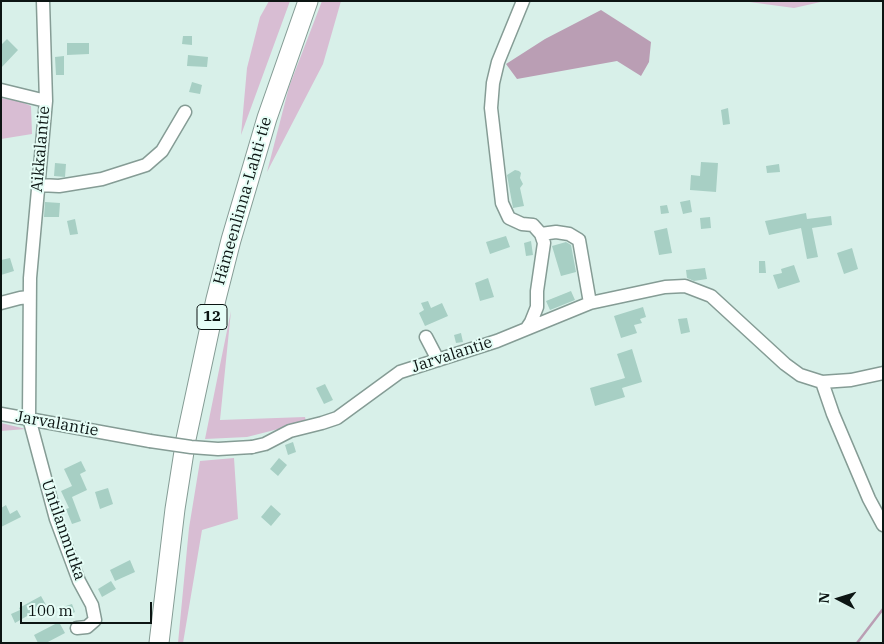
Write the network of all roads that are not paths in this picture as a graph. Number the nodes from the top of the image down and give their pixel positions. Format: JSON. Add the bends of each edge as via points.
{"nodes":[{"id":1,"x":43,"y":1,"type":"edge"},
{"id":2,"x":308,"y":1,"type":"edge"},
{"id":3,"x":522,"y":1,"type":"edge"},
{"id":4,"x":1,"y":90,"type":"edge"},
{"id":5,"x":46,"y":101,"type":"junction"},
{"id":6,"x":185,"y":112,"type":"dead end"},
{"id":7,"x":39,"y":185,"type":"junction"},
{"id":8,"x":541,"y":234,"type":"junction"},
{"id":9,"x":29,"y":297,"type":"junction"},
{"id":10,"x":590,"y":302,"type":"junction"},
{"id":11,"x":1,"y":303,"type":"edge"},
{"id":12,"x":527,"y":328,"type":"junction"},
{"id":13,"x":426,"y":336,"type":"dead end"},
{"id":14,"x":438,"y":360,"type":"junction"},
{"id":15,"x":883,"y":373,"type":"edge"},
{"id":16,"x":822,"y":382,"type":"junction"},
{"id":17,"x":1,"y":414,"type":"edge"},
{"id":18,"x":28,"y":418,"type":"junction"},
{"id":19,"x":883,"y":525,"type":"edge"},
{"id":20,"x":77,"y":628,"type":"dead end"},
{"id":21,"x":159,"y":643,"type":"edge"}],
"edges":[{"from":1,"to":5,"type":"street","name":"Aikkalantie"},
{"from":2,"to":21,"type":"highway","name":"Hämeenlinna-Lahti-tie","number":"12","via":[[267,118],[214,308],[186,439]]},
{"from":3,"to":8,"type":"street","via":[[498,62],[491,108],[502,202],[509,218],[533,225]]},
{"from":4,"to":5,"type":"street"},
{"from":5,"to":7,"type":"street","name":"Aikkalantie"},
{"from":6,"to":7,"type":"street","via":[[162,151],[146,165],[102,179],[59,186]]},
{"from":7,"to":9,"type":"street","name":"Aikkalantie"},
{"from":8,"to":10,"type":"street","via":[[569,234],[579,240]]},
{"from":8,"to":12,"type":"street","via":[[544,243],[537,307]]},
{"from":9,"to":11,"type":"street"},
{"from":9,"to":18,"type":"street","name":"Aikkalantie"},
{"from":10,"to":12,"type":"street","name":"Jarvalantie"},
{"from":10,"to":16,"type":"street","name":"Jarvalantie","via":[[645,290],[685,286],[711,296],[785,364]]},
{"from":12,"to":14,"type":"street","name":"Jarvalantie"},
{"from":13,"to":14,"type":"street"},
{"from":14,"to":18,"type":"street","name":"Jarvalantie","bridge":true,"via":[[400,372],[337,418],[290,431],[266,444],[252,447],[191,447]]},
{"from":15,"to":16,"type":"street","name":"Jarvalantie"},
{"from":16,"to":19,"type":"street","via":[[869,499]]},
{"from":17,"to":18,"type":"street","name":"Jarvalantie"},
{"from":18,"to":20,"type":"street","name":"Untilanmutka","via":[[56,519],[96,620],[87,627]]}]}
